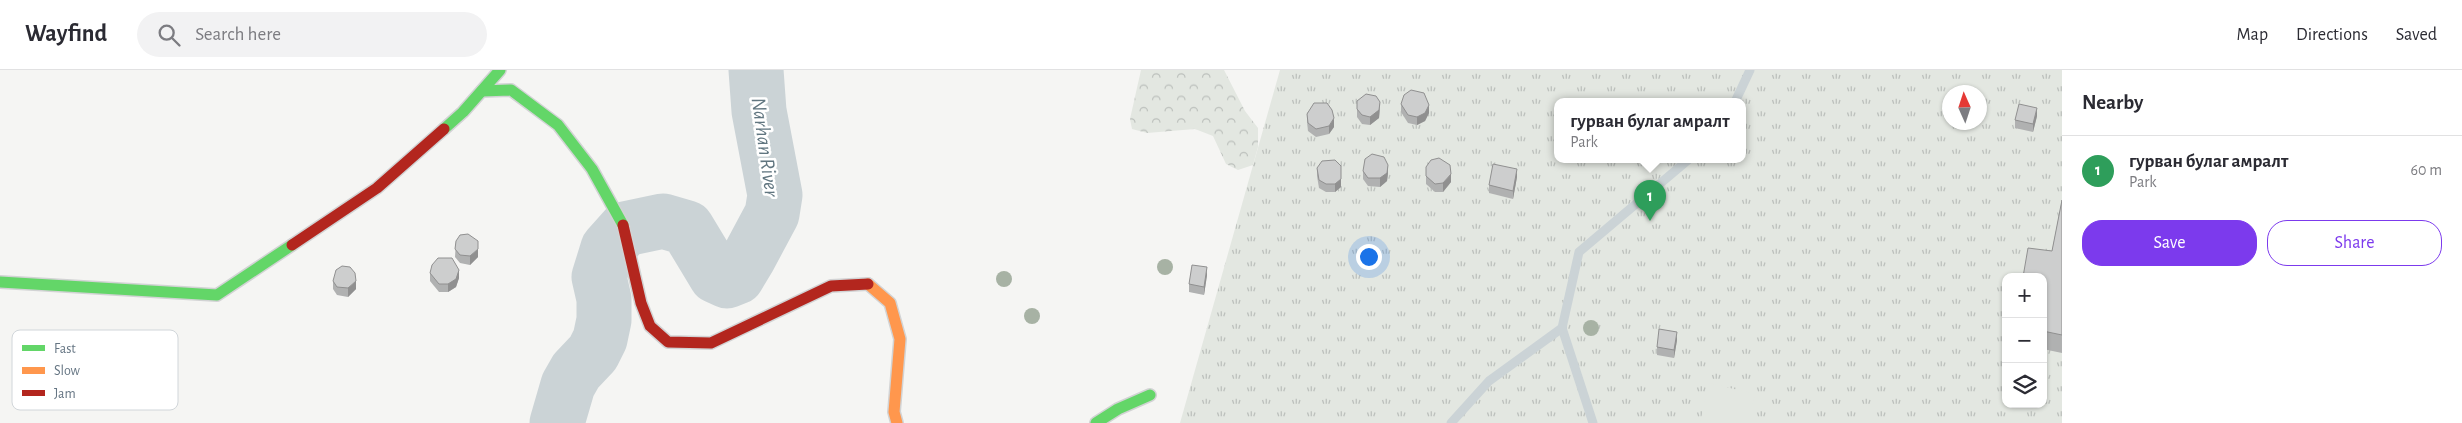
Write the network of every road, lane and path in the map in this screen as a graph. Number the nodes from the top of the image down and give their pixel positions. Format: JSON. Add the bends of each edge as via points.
{"nodes":[{"id":1,"x":500,"y":70,"type":"edge"},
{"id":2,"x":482,"y":91,"type":"junction"},
{"id":3,"x":0,"y":282,"type":"edge"},
{"id":4,"x":1150,"y":396,"type":"dead end"},
{"id":5,"x":897,"y":423,"type":"edge"},
{"id":6,"x":1096,"y":423,"type":"edge"}],
"edges":[{"from":1,"to":2,"type":"street"},
{"from":2,"to":3,"type":"street","via":[[463,112],[377,188],[217,295]]},
{"from":2,"to":5,"type":"street","via":[[512,90],[558,125],[592,170],[625,229],[641,303],[650,326],[668,342],[711,343],[831,286],[866,282],[890,304],[900,339],[894,412]]},
{"from":4,"to":6,"type":"street","via":[[1118,409]]}]}
